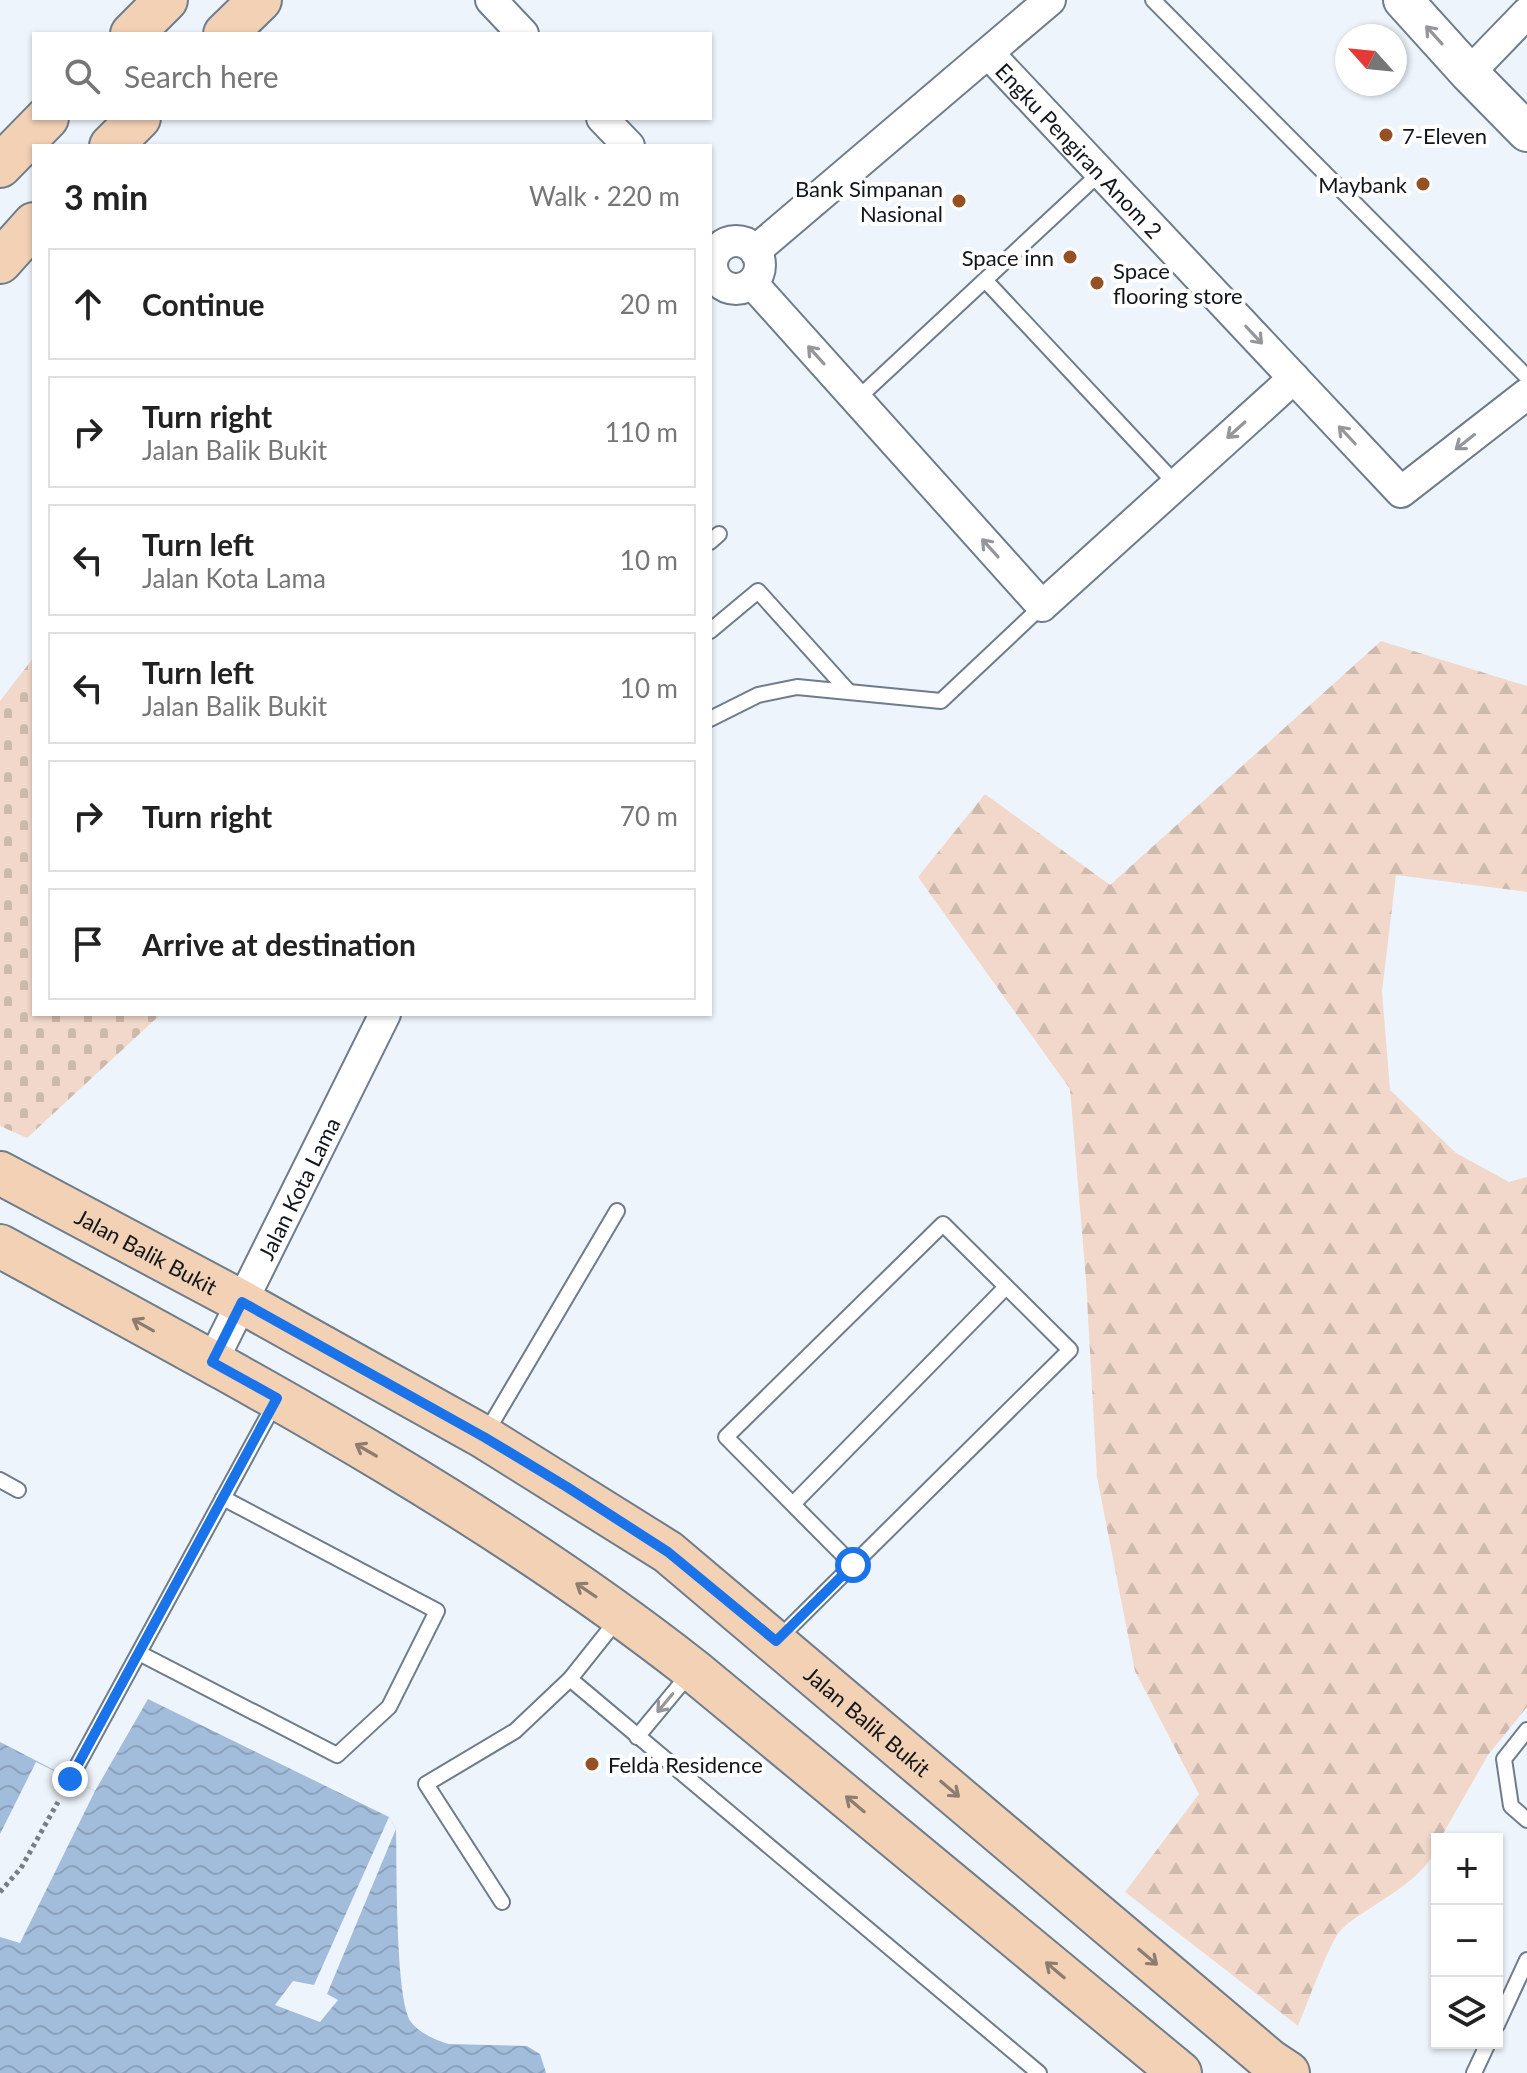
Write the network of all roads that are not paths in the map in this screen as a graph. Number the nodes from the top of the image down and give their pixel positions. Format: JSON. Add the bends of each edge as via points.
{"nodes":[{"id":1,"x":166,"y":0,"type":"edge"},
{"id":2,"x":260,"y":0,"type":"edge"},
{"id":3,"x":1050,"y":0,"type":"edge"},
{"id":4,"x":1153,"y":0,"type":"edge"},
{"id":5,"x":1403,"y":0,"type":"edge"},
{"id":6,"x":502,"y":4,"type":"edge"},
{"id":7,"x":1527,"y":13,"type":"edge"},
{"id":8,"x":134,"y":32,"type":"edge"},
{"id":9,"x":227,"y":32,"type":"edge"},
{"id":10,"x":522,"y":32,"type":"edge"},
{"id":11,"x":989,"y":54,"type":"junction"},
{"id":12,"x":1469,"y":73,"type":"junction"},
{"id":13,"x":44,"y":120,"type":"edge"},
{"id":14,"x":137,"y":120,"type":"edge"},
{"id":15,"x":604,"y":120,"type":"edge"},
{"id":16,"x":1527,"y":132,"type":"edge"},
{"id":17,"x":113,"y":144,"type":"edge"},
{"id":18,"x":627,"y":144,"type":"edge"},
{"id":19,"x":5,"y":151,"type":"edge"},
{"id":20,"x":1101,"y":172,"type":"junction"},
{"id":21,"x":32,"y":226,"type":"edge"},
{"id":22,"x":716,"y":238,"type":"edge"},
{"id":23,"x":755,"y":251,"type":"junction"},
{"id":24,"x":0,"y":262,"type":"edge"},
{"id":25,"x":985,"y":280,"type":"junction"},
{"id":26,"x":752,"y":283,"type":"junction"},
{"id":27,"x":714,"y":286,"type":"edge"},
{"id":28,"x":1527,"y":377,"type":"edge"},
{"id":29,"x":1294,"y":378,"type":"junction"},
{"id":30,"x":1527,"y":394,"type":"edge"},
{"id":31,"x":856,"y":400,"type":"junction"},
{"id":32,"x":1177,"y":485,"type":"junction"},
{"id":33,"x":1042,"y":606,"type":"junction"},
{"id":34,"x":712,"y":629,"type":"edge"},
{"id":35,"x":848,"y":691,"type":"junction"},
{"id":36,"x":712,"y":718,"type":"edge"},
{"id":37,"x":384,"y":1016,"type":"edge"},
{"id":38,"x":0,"y":1173,"type":"edge"},
{"id":39,"x":617,"y":1211,"type":"dead end"},
{"id":40,"x":0,"y":1246,"type":"edge"},
{"id":41,"x":1006,"y":1287,"type":"junction"},
{"id":42,"x":242,"y":1302,"type":"junction"},
{"id":43,"x":212,"y":1362,"type":"junction"},
{"id":44,"x":277,"y":1398,"type":"junction"},
{"id":45,"x":484,"y":1437,"type":"junction"},
{"id":46,"x":0,"y":1480,"type":"edge"},
{"id":47,"x":18,"y":1490,"type":"dead end"},
{"id":48,"x":223,"y":1498,"type":"junction"},
{"id":49,"x":794,"y":1503,"type":"junction"},
{"id":50,"x":853,"y":1565,"type":"junction"},
{"id":51,"x":622,"y":1614,"type":"junction"},
{"id":52,"x":776,"y":1641,"type":"junction"},
{"id":53,"x":139,"y":1653,"type":"junction"},
{"id":54,"x":693,"y":1670,"type":"junction"},
{"id":55,"x":570,"y":1679,"type":"junction"},
{"id":56,"x":1527,"y":1730,"type":"edge"},
{"id":57,"x":637,"y":1737,"type":"junction"},
{"id":58,"x":70,"y":1779,"type":"road end"},
{"id":59,"x":1527,"y":1820,"type":"edge"},
{"id":60,"x":502,"y":1902,"type":"dead end"},
{"id":61,"x":1527,"y":1960,"type":"edge"},
{"id":62,"x":1503,"y":2012,"type":"edge"},
{"id":63,"x":1485,"y":2049,"type":"edge"},
{"id":64,"x":1039,"y":2073,"type":"edge"},
{"id":65,"x":1180,"y":2073,"type":"edge"},
{"id":66,"x":1288,"y":2073,"type":"edge"},
{"id":67,"x":1474,"y":2073,"type":"edge"}],
"edges":[{"from":1,"to":8,"type":"main road"},
{"from":2,"to":9,"type":"main road"},
{"from":3,"to":11,"type":"street"},
{"from":4,"to":28,"type":"lane"},
{"from":12,"to":5,"type":"street","one_way":true},
{"from":6,"to":10,"type":"street"},
{"from":7,"to":12,"type":"street"},
{"from":11,"to":20,"type":"street","name":"Engku Pengiran Anom 2"},
{"from":11,"to":23,"type":"street"},
{"from":12,"to":16,"type":"street"},
{"from":13,"to":19,"type":"main road"},
{"from":14,"to":17,"type":"main road"},
{"from":15,"to":18,"type":"street"},
{"from":20,"to":25,"type":"lane"},
{"from":20,"to":29,"type":"street","name":"Engku Pengiran Anom 2","one_way":true},
{"from":21,"to":24,"type":"main road"},
{"from":22,"to":23,"type":"street"},
{"from":22,"to":27,"type":"street"},
{"from":23,"to":26,"type":"street","via":[[760,264]]},
{"from":25,"to":31,"type":"lane"},
{"from":25,"to":32,"type":"lane"},
{"from":26,"to":27,"type":"street","via":[[735,289]]},
{"from":31,"to":26,"type":"street","one_way":true},
{"from":30,"to":29,"type":"street","name":"Engku Pengiran Anom 2","one_way":true,"via":[[1401,492]]},
{"from":29,"to":32,"type":"street","one_way":true},
{"from":33,"to":31,"type":"street","one_way":true},
{"from":32,"to":33,"type":"street"},
{"from":33,"to":35,"type":"lane","via":[[941,701]]},
{"from":34,"to":35,"type":"lane","via":[[758,591]]},
{"from":35,"to":36,"type":"lane","via":[[797,687],[758,695]]},
{"from":37,"to":42,"type":"street","name":"Jalan Kota Lama"},
{"from":38,"to":42,"type":"main road","name":"Jalan Balik Bukit"},
{"from":39,"to":45,"type":"lane"},
{"from":43,"to":40,"type":"main road","one_way":true},
{"from":41,"to":49,"type":"lane"},
{"from":41,"to":49,"type":"lane","via":[[943,1224],[726,1437]]},
{"from":41,"to":50,"type":"lane","via":[[1070,1350]]},
{"from":42,"to":43,"type":"street","name":"Jalan Kota Lama"},
{"from":42,"to":45,"type":"main road","name":"Jalan Balik Bukit"},
{"from":43,"to":44,"type":"main road"},
{"from":44,"to":48,"type":"lane"},
{"from":51,"to":44,"type":"main road","one_way":true,"via":[[447,1497]]},
{"from":45,"to":52,"type":"main road","name":"Jalan Balik Bukit","via":[[668,1552]]},
{"from":46,"to":47,"type":"lane"},
{"from":48,"to":53,"type":"lane"},
{"from":48,"to":53,"type":"lane","via":[[437,1611],[389,1707],[337,1755]]},
{"from":49,"to":50,"type":"lane"},
{"from":50,"to":52,"type":"lane"},
{"from":51,"to":54,"type":"main road"},
{"from":51,"to":55,"type":"lane"},
{"from":52,"to":66,"type":"main road","name":"Jalan Balik Bukit","one_way":true},
{"from":53,"to":58,"type":"lane"},
{"from":54,"to":57,"type":"lane","one_way":true},
{"from":65,"to":54,"type":"main road","one_way":true},
{"from":55,"to":57,"type":"lane"},
{"from":55,"to":60,"type":"lane","via":[[515,1731],[426,1784]]},
{"from":56,"to":59,"type":"lane","via":[[1504,1759],[1511,1806]]},
{"from":57,"to":64,"type":"lane"},
{"from":61,"to":62,"type":"lane"},
{"from":63,"to":67,"type":"lane"}]}
